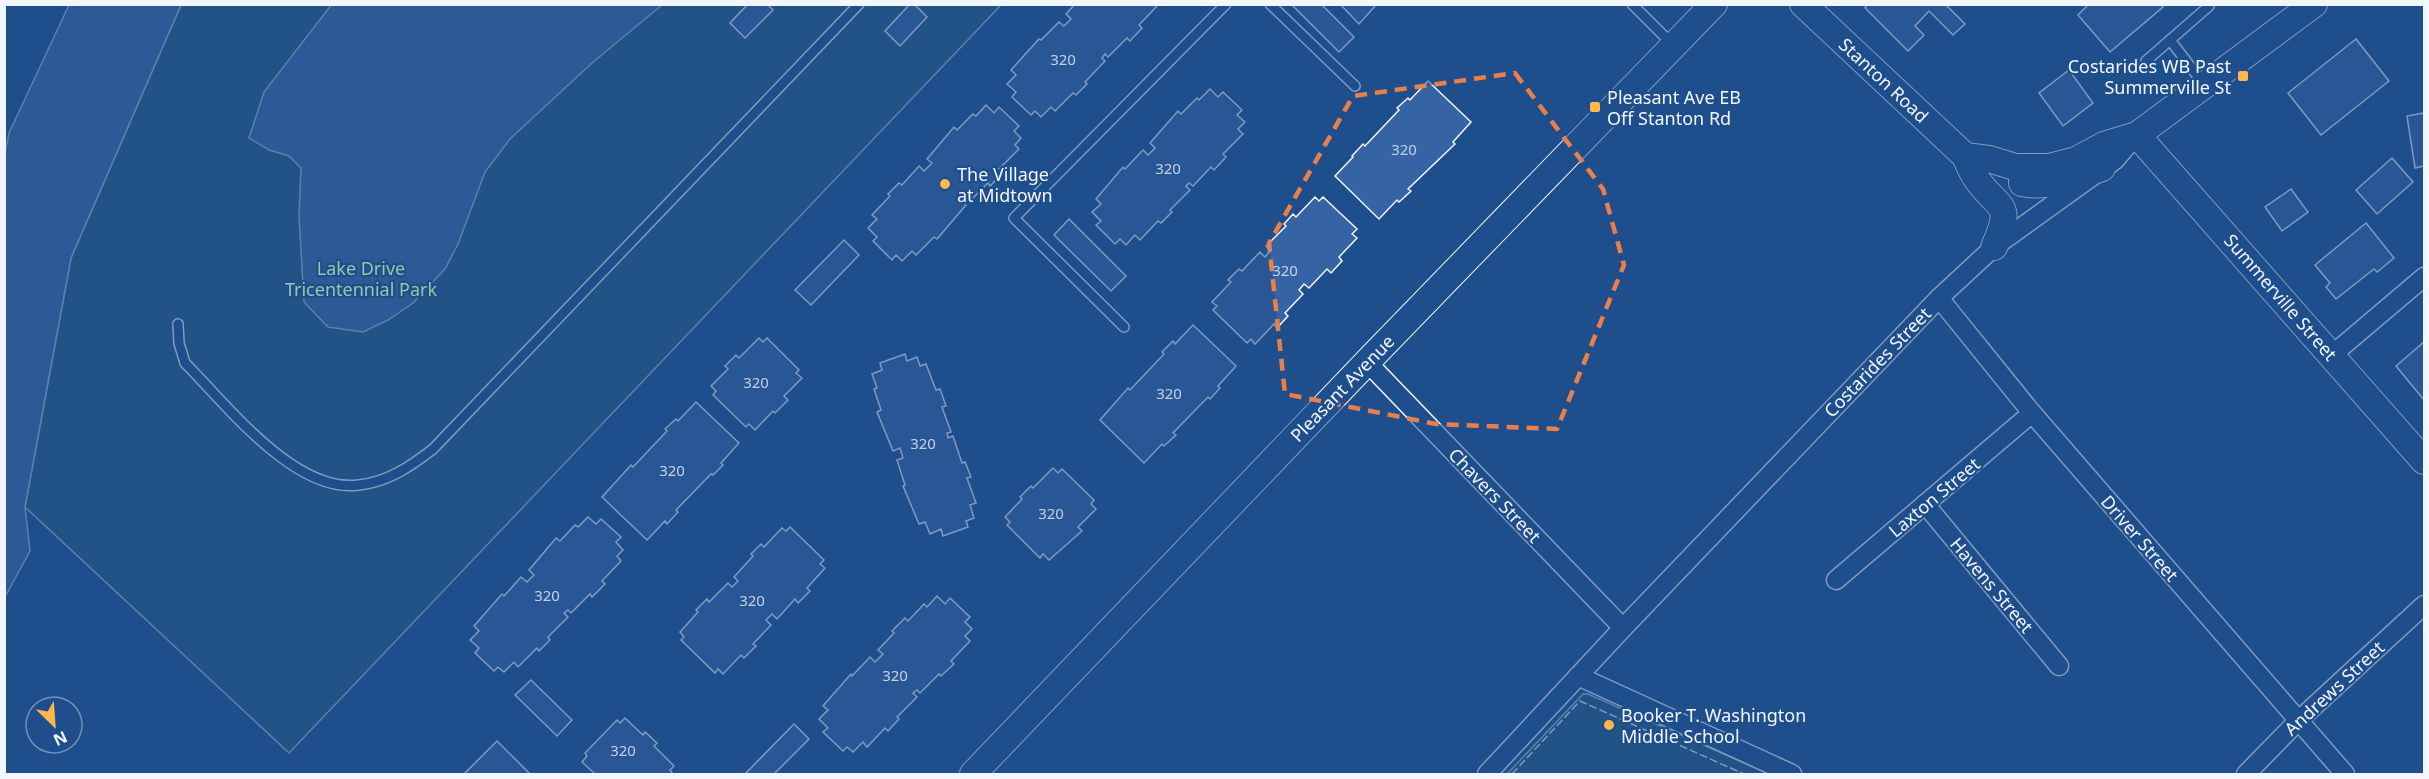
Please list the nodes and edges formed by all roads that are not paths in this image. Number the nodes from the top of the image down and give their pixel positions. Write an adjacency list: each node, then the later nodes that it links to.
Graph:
1 (859, 4): 20 (lane)
2 (1226, 4): 21 (lane)
3 (1270, 4): 13 (lane)
4 (1632, 4): 10 (lane)
5 (1714, 4): 10 (street, Pleasant Avenue)
6 (2314, 4): 12 (street, Costarides Street)
7 (1808, 6): 15 (street, Stanton Road)
8 (2209, 6): 9 (lane)
9 (2170, 40): 11 (lane); 12 (lane)
10 (1675, 47): 23 (street, Pleasant Avenue)
11 (2146, 61)
12 (2204, 85): 14 (street, Costarides Street)
13 (1355, 86)
14 (2136, 135): 15 (street); 16 (street, Costarides Street); 22 (street, Summerville Street)
15 (1965, 156): 16 (street, Stanton Road); 17 (street, Stanton Road)
16 (2102, 168): 17 (street, Costarides Street)
17 (1994, 247): 19 (street, Costarides Street)
18 (2424, 277): 22 (street)
19 (1939, 298): 24 (street, Driver Street); 29 (street, Costarides Street)
20 (178, 324)
21 (1124, 327)
22 (2332, 355): 25 (street, Summerville Street)
23 (1367, 362): 29 (street, Chavers Street); 33 (street, Pleasant Avenue)
24 (2032, 413): 26 (street, Laxton Street); 32 (street, Driver Street)
25 (2424, 460)
26 (1925, 504): 27 (street, Laxton Street); 30 (street, Havens Street)
27 (1836, 580)
28 (2424, 605): 32 (street, Andrews Street)
29 (1623, 627): 31 (street, Costarides Street)
30 (2059, 666)
31 (1578, 676): 34 (street, Costarides Street); 35 (street)
32 (2299, 720): 36 (street, Andrews Street); 37 (street, Driver Street)
33 (973, 774)
34 (1487, 774)
35 (1792, 774)
36 (2246, 774)
37 (2345, 774)

